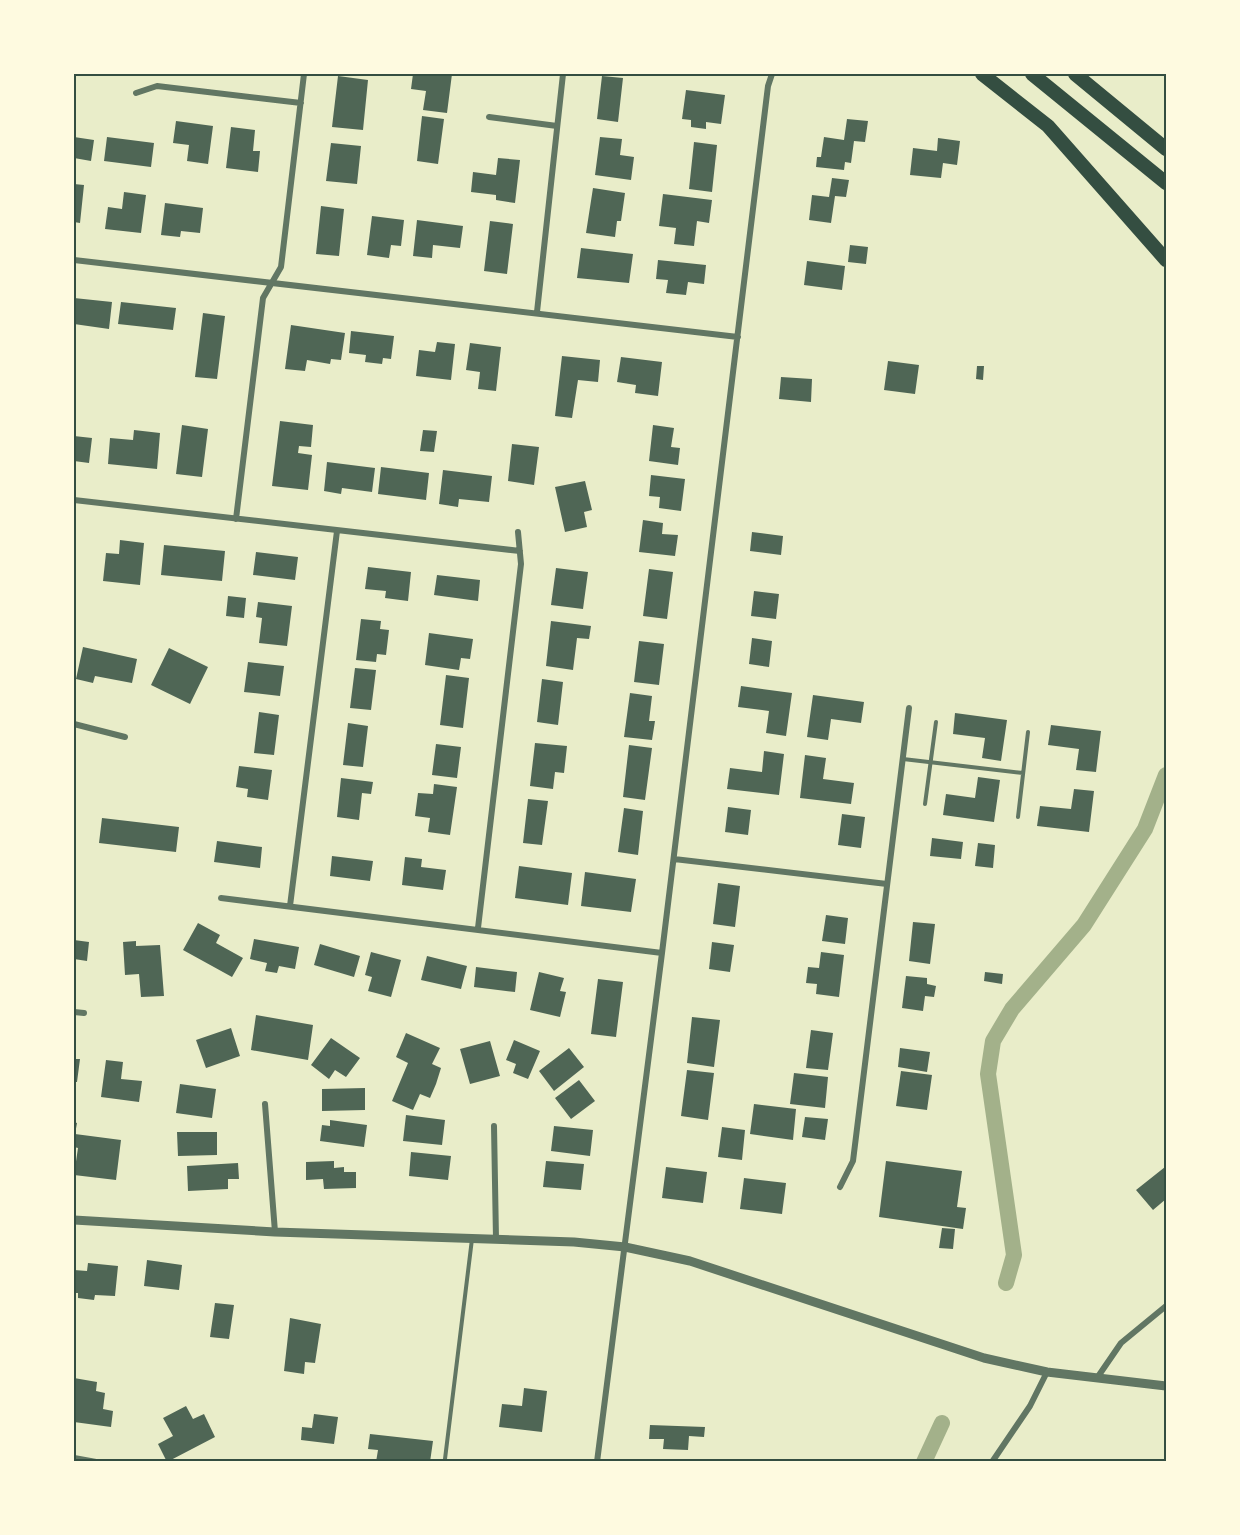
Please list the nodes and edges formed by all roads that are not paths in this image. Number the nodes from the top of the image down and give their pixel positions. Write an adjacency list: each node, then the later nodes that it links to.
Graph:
1 (304, 74): 8 (street)
2 (563, 74): 10 (street)
3 (772, 74): 17 (street)
4 (982, 74): 14 (highway)
5 (1032, 74): 12 (highway)
6 (1075, 74): 11 (highway)
7 (136, 93): 8 (street)
8 (301, 103): 15 (street)
9 (489, 117): 10 (street)
10 (557, 126): 16 (street)
11 (1167, 149)
12 (1167, 183)
13 (74, 260): 15 (street)
14 (1167, 260)
15 (272, 283): 16 (street); 19 (street)
16 (537, 312): 17 (street)
17 (738, 337): 33 (street)
18 (74, 500): 19 (street)
19 (236, 519): 20 (street)
20 (337, 531): 22 (street); 36 (street)
21 (518, 532): 22 (street)
22 (520, 551): 37 (street)
23 (909, 708): 28 (street)
24 (936, 722): 29 (lane)
25 (74, 724): 27 (street)
26 (1028, 732): 30 (lane)
27 (125, 736)
28 (903, 759): 29 (lane); 34 (street)
29 (931, 763): 30 (lane); 31 (lane)
30 (1023, 773): 32 (lane)
31 (925, 804)
32 (1018, 817)
33 (674, 859): 34 (street); 38 (street)
34 (887, 884): 43 (street)
35 (221, 898): 36 (street)
36 (290, 906): 37 (street)
37 (478, 928): 38 (street)
38 (662, 953): 48 (street)
39 (74, 1012): 40 (street)
40 (84, 1013)
41 (265, 1104): 45 (street)
42 (494, 1126): 47 (street)
43 (840, 1187)
44 (74, 1220): 45 (street)
45 (275, 1232): 46 (street)
46 (472, 1238): 47 (street); 54 (lane)
47 (496, 1239): 48 (street)
48 (626, 1247): 50 (street); 56 (street)
49 (1167, 1306): 51 (street)
50 (1047, 1372): 51 (street); 57 (street)
51 (1096, 1380): 52 (street)
52 (1167, 1386)
53 (74, 1458): 55 (street)
54 (445, 1459)
55 (96, 1461)
56 (597, 1461)
57 (992, 1461)

